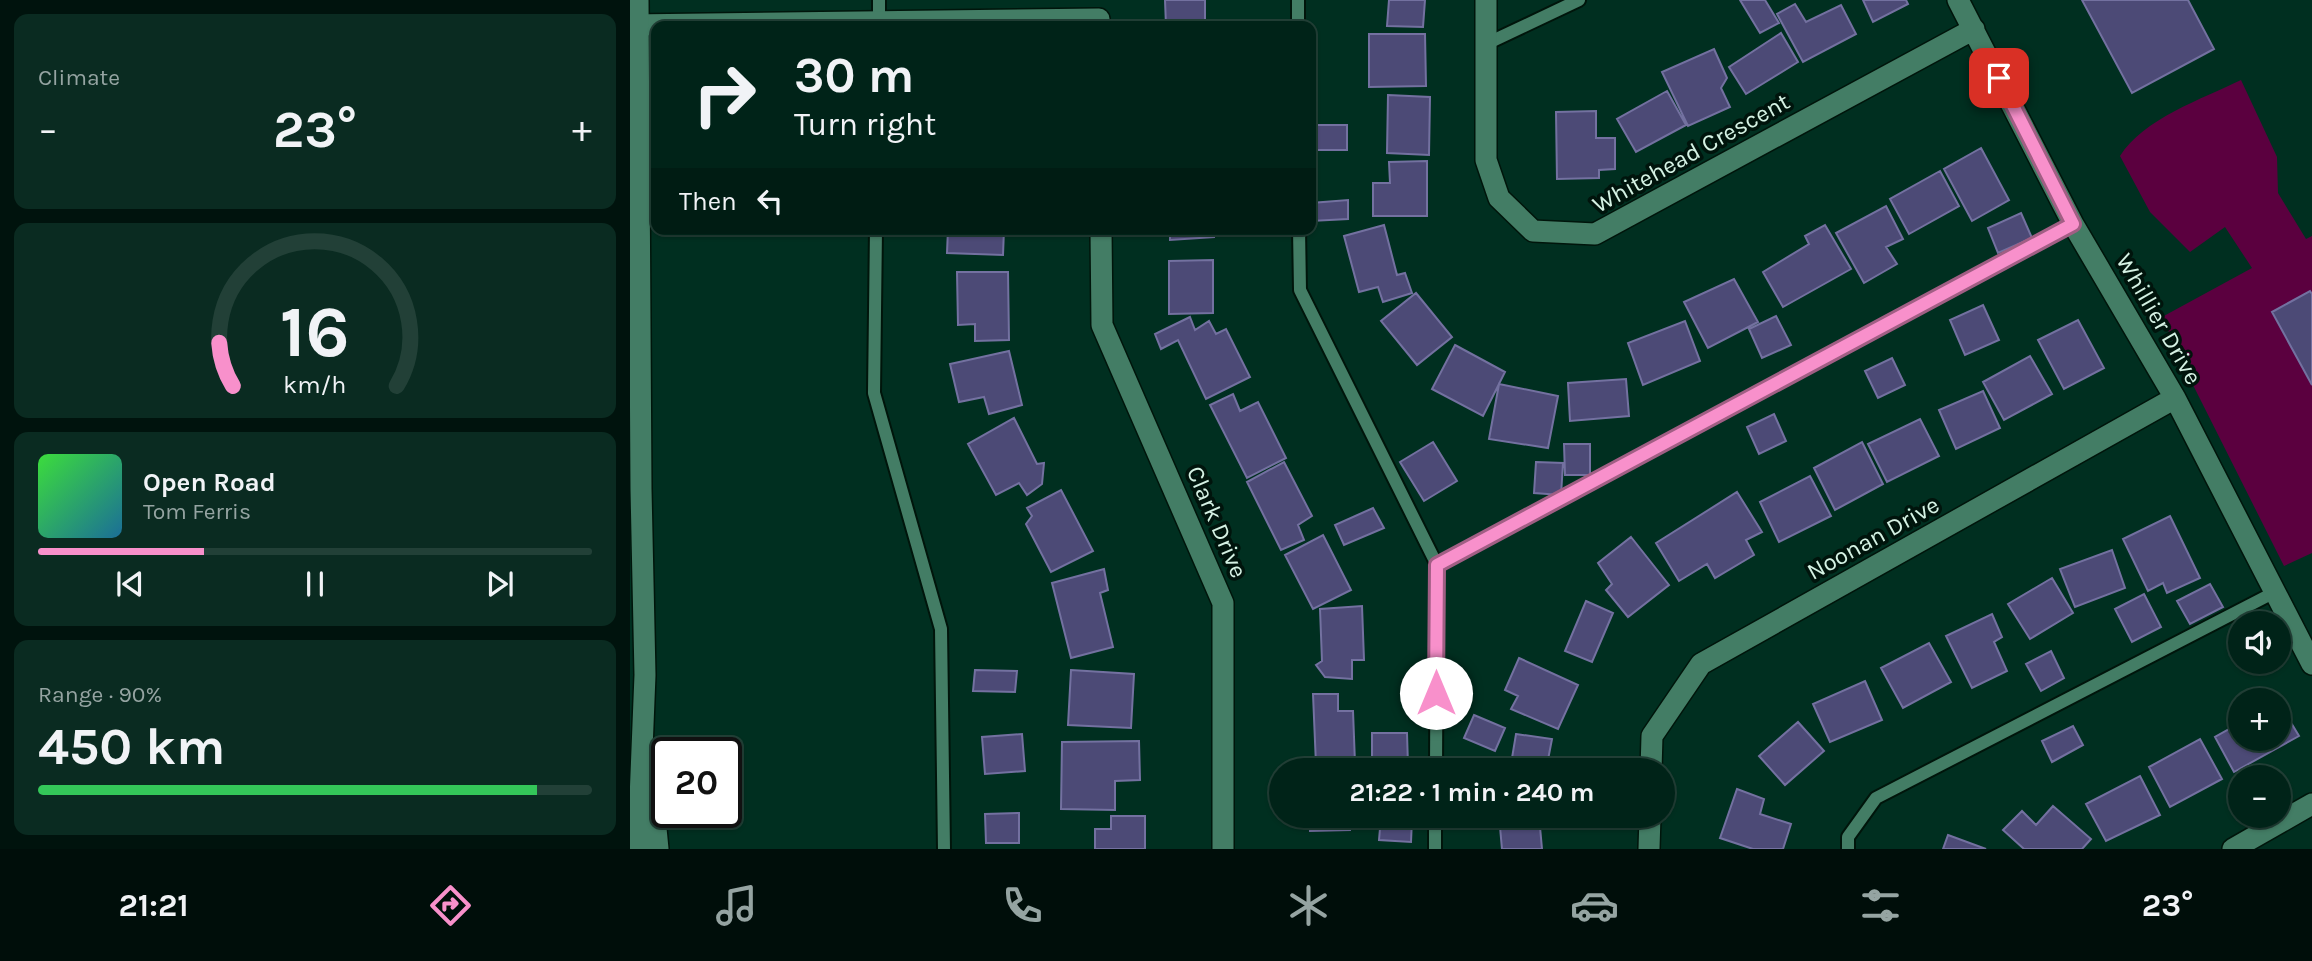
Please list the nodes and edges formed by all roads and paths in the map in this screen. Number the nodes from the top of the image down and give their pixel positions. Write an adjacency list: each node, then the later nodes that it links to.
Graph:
1 (638, 0): 11 (street)
2 (879, 0): 8 (lane)
3 (1298, 0): 10 (lane)
4 (1486, 0): 13 (street, Whitehead Crescent)
5 (1579, 0): 13 (lane)
6 (1958, 0): 12 (street, Whillier Drive)
7 (1099, 15): 9 (street)
8 (879, 21)
9 (952, 21)
10 (1298, 21)
11 (634, 25): 22 (street)
12 (1974, 29): 13 (street, Whitehead Crescent); 14 (street, Whillier Drive)
13 (1486, 44)
14 (2073, 224): 18 (street, Whillier Drive); 19 (lane)
15 (876, 235): 31 (lane)
16 (1101, 235): 32 (street, Clark Drive)
17 (1299, 235): 19 (lane)
18 (2175, 398): 20 (street, Whillier Drive); 25 (street, Noonan Drive)
19 (1437, 565): 24 (lane)
20 (2275, 592): 21 (street, Whillier Drive); 35 (lane)
21 (2312, 664)
22 (638, 675): 23 (street)
23 (645, 715): 29 (street); 30 (street)
24 (1436, 758)
25 (1651, 758)
26 (2312, 804): 36 (street)
27 (1435, 828): 33 (lane)
28 (1650, 828): 34 (street)
29 (638, 849)
30 (658, 849)
31 (944, 849)
32 (1223, 849)
33 (1435, 849)
34 (1649, 849)
35 (1848, 849)
36 (2233, 849)

